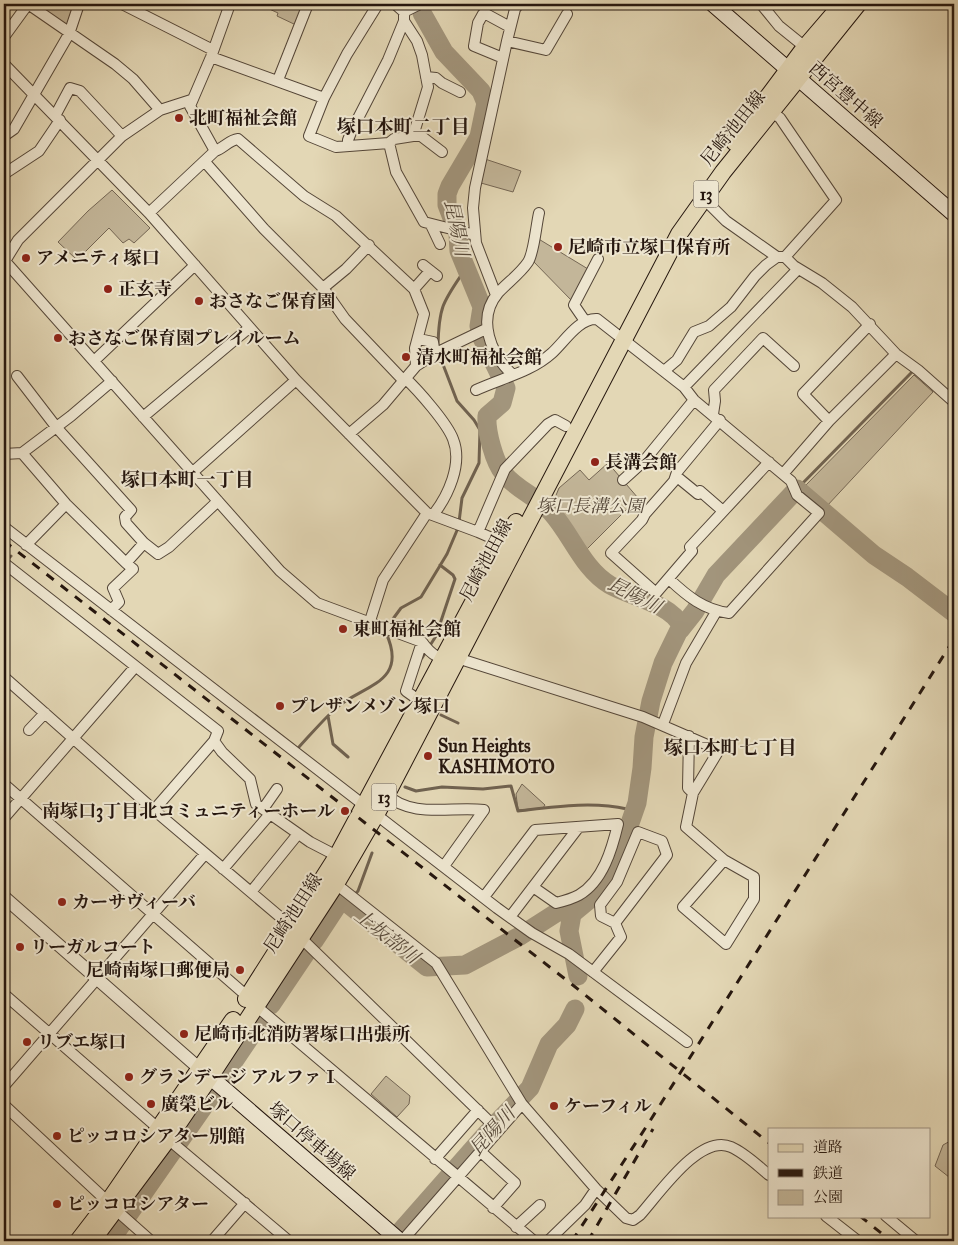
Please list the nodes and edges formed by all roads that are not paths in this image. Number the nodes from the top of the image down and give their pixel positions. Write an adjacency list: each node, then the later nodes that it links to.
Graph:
1 (79, 4): 15 (street)
2 (124, 4): 19 (street)
3 (230, 4): 19 (street)
4 (308, 4): 24 (street)
5 (378, 4): 27 (street)
6 (395, 4): 12 (street)
7 (519, 4): 14 (street)
8 (714, 4): 22 (main road, 西宮豊中線)
9 (761, 4): 18 (street)
10 (842, 4): 18 (main road, 尼崎池田線 / 13)
11 (858, 4): 22 (main road, 尼崎池田線 / 13)
12 (410, 11): 23 (street); 36 (street)
13 (567, 14): 17 (street)
14 (510, 27): 17 (street); 20 (street)
15 (69, 34): 16 (street); 26 (street); 29 (street)
16 (4, 37)
17 (507, 40): 20 (street)
18 (805, 47): 22 (main road, 尼崎池田線 / 13)
19 (212, 53): 24 (street); 28 (street)
20 (503, 58): 47 (street)
21 (4, 64): 26 (street)
22 (793, 73): 30 (main road, 尼崎池田線 / 13); 45 (main road, 西宮豊中線); 63 (main road, 尼崎池田線 / 13)
23 (426, 76): 25 (street); 34 (street)
24 (278, 80): 27 (street)
25 (460, 92)
26 (33, 94): 31 (street); 32 (street)
27 (324, 98): 36 (street)
28 (191, 100): 29 (street); 37 (street)
29 (160, 110): 33 (street)
30 (772, 112): 42 (main road, 尼崎池田線 / 13); 50 (street)
31 (58, 118): 33 (street); 39 (street); 41 (street)
32 (4, 136)
33 (122, 136): 39 (street)
34 (413, 136): 35 (street); 38 (street)
35 (389, 143): 36 (street); 46 (street)
36 (348, 146)
37 (215, 151): 40 (street); 49 (street)
38 (442, 152)
39 (98, 160): 43 (street); 51 (street)
40 (205, 162): 43 (street); 56 (street)
41 (4, 174)
42 (703, 198): 50 (street); 63 (main road, 尼崎池田線 / 13)
43 (149, 213): 53 (street)
44 (539, 213): 58 (street)
45 (954, 214)
46 (430, 225): 47 (street); 48 (street)
47 (475, 235): 58 (street)
48 (440, 244)
49 (368, 245): 56 (street); 57 (street)
50 (781, 257): 54 (street); 70 (street)
51 (4, 260): 67 (street)
52 (598, 260): 59 (street)
53 (194, 265): 61 (street); 67 (street)
54 (798, 269): 60 (street); 76 (street)
55 (430, 271): 57 (street)
56 (323, 288): 73 (street)
57 (414, 289): 64 (street)
58 (496, 295): 62 (street)
59 (585, 321): 63 (street); 72 (street)
60 (870, 324): 66 (street); 82 (street)
61 (249, 328): 74 (street); 80 (street)
62 (482, 331): 65 (street); 72 (street)
63 (619, 335): 70 (street); 83 (main road, 尼崎池田線 / 13); 93 (main road, 尼崎池田線 / 13)
64 (419, 339): 65 (street); 68 (street)
65 (437, 352): 68 (street)
66 (896, 354): 79 (street); 82 (street)
67 (94, 361): 75 (street)
68 (416, 366): 73 (street)
69 (794, 366): 81 (street)
70 (664, 371): 76 (street)
71 (17, 376): 84 (street)
72 (507, 377): 77 (street)
73 (404, 379): 85 (street); 97 (street)
74 (296, 380): 85 (street); 89 (street)
75 (112, 381): 80 (street); 84 (street)
76 (684, 387): 78 (street)
77 (476, 390)
78 (694, 400): 81 (street); 92 (street)
79 (954, 402)
80 (143, 417): 89 (street)
81 (716, 417): 88 (street); 91 (street)
82 (829, 421): 90 (street)
83 (566, 426): 93 (main road, 尼崎池田線 / 13); 99 (street)
84 (57, 428): 86 (street); 100 (street)
85 (349, 434): 97 (street)
86 (22, 453): 87 (street); 95 (street)
87 (4, 454)
88 (769, 462): 90 (street); 96 (street)
89 (193, 472): 94 (street)
90 (782, 474): 107 (street)
91 (676, 476): 96 (street); 105 (street)
92 (623, 480)
93 (535, 497): 102 (main road, 尼崎池田線 / 13)
94 (218, 501): 100 (street); 108 (street)
95 (66, 504): 101 (street); 103 (street)
96 (723, 511): 105 (street)
97 (430, 514): 99 (street); 108 (street)
98 (4, 527): 101 (street)
99 (478, 532): 102 (street)
100 (144, 543): 103 (street)
101 (26, 545): 106 (street)
102 (510, 546): 109 (main road, 尼崎池田線 / 13)
103 (126, 563): 106 (street)
104 (6, 565): 110 (street)
105 (669, 579): 107 (street)
106 (110, 610): 125 (street)
107 (716, 612): 114 (street)
108 (370, 621): 109 (street)
109 (435, 652): 112 (main road, 尼崎池田線 / 13); 112 (street); 114 (street); 121 (main road, 尼崎池田線 / 13)
110 (135, 667): 117 (street); 118 (street)
111 (4, 677): 113 (street)
112 (420, 701): 125 (main road, 尼崎池田線 / 13)
113 (45, 713): 115 (street); 117 (street)
114 (663, 724): 116 (street)
115 (30, 730)
116 (689, 736): 122 (street); 122 (street)
117 (74, 739): 123 (street); 124 (street)
118 (214, 741): 124 (street); 126 (street)
119 (4, 784): 123 (street)
120 (278, 789): 126 (street)
121 (386, 794): 125 (main road, 尼崎池田線 / 13); 133 (street)
122 (693, 794): 132 (street)
123 (20, 799): 127 (street); 140 (street)
124 (154, 810): 130 (street)
125 (370, 810): 131 (main road, 尼崎池田線 / 13); 133 (street); 135 (main road, 尼崎池田線 / 13)
126 (266, 811): 129 (street); 134 (street)
127 (4, 818)
128 (578, 828): 136 (street); 136 (street); 139 (street)
129 (298, 834): 131 (street); 137 (street)
130 (205, 854): 134 (street); 140 (street)
131 (337, 856): 143 (main road, 尼崎池田線 / 13)
132 (724, 860): 132 (street)
133 (444, 866): 139 (street)
134 (223, 869): 137 (street)
135 (340, 887): 143 (main road, 尼崎池田線 / 13); 152 (street)
136 (533, 887): 141 (street)
137 (251, 892): 143 (street)
138 (4, 897): 145 (street)
139 (484, 897): 141 (street)
140 (153, 913): 145 (street); 147 (street)
141 (510, 918): 144 (street)
142 (615, 923): 142 (street); 144 (street)
143 (296, 933): 147 (main road, 尼崎池田線 / 13); 154 (street)
144 (593, 972): 149 (street)
145 (97, 978): 148 (street); 150 (street)
146 (4, 994): 148 (street)
147 (252, 1001): 150 (main road, 尼崎池田線 / 13); 158 (street)
148 (49, 1033): 151 (street); 156 (street)
149 (687, 1042)
150 (205, 1073): 156 (main road, 尼崎池田線 / 13); 169 (main road, 塚口停車場線)
151 (4, 1086)
152 (520, 1100): 155 (street); 161 (street)
153 (4, 1105): 165 (street)
154 (478, 1110): 155 (street); 158 (street)
155 (495, 1127): 157 (street)
156 (171, 1140): 162 (street); 165 (main road, 尼崎池田線 / 13)
157 (480, 1151): 160 (street); 164 (street)
158 (435, 1159): 160 (street)
159 (768, 1173): 161 (street)
160 (454, 1174): 164 (street); 169 (street)
161 (596, 1189): 176 (street)
162 (245, 1203): 173 (street); 174 (street)
163 (540, 1205): 168 (street)
164 (493, 1208): 168 (street)
165 (119, 1212): 170 (main road, 尼崎池田線 / 13); 171 (main road, 尼崎池田線 / 13); 172 (street)
166 (829, 1218): 177 (street)
167 (888, 1218): 178 (street)
168 (516, 1227): 175 (street)
169 (398, 1239)
170 (78, 1241)
171 (92, 1241)
172 (151, 1241)
173 (212, 1241)
174 (289, 1241)
175 (534, 1241)
176 (548, 1241)
177 (858, 1241)
178 (916, 1241)

